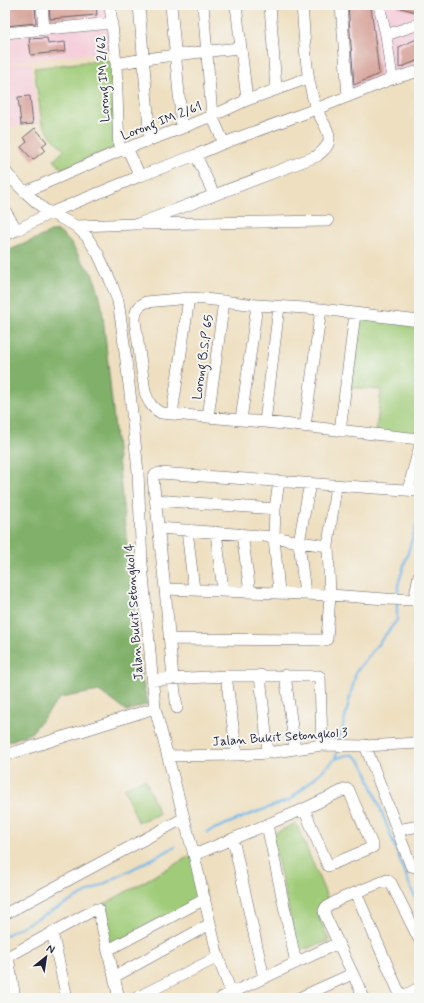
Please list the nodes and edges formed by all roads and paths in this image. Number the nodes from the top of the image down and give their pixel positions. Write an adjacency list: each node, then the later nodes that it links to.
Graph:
1 (42, 5): 13 (street)
2 (110, 5): 11 (street, Lorong IM 2/62)
3 (139, 5): 19 (street)
4 (171, 5): 18 (street)
5 (203, 5): 17 (street)
6 (236, 5): 16 (street)
7 (270, 5): 24 (street)
8 (302, 5): 22 (street)
9 (340, 5): 25 (street)
10 (379, 5): 15 (street)
11 (112, 22): 13 (street); 20 (street, Lorong IM 2/62)
12 (419, 24): 15 (street)
13 (44, 29): 14 (street)
14 (5, 34)
15 (386, 35): 23 (street)
16 (240, 48): 17 (street); 26 (street)
17 (206, 51): 18 (street); 28 (street)
18 (175, 54): 19 (street); 29 (street)
19 (144, 59): 20 (street); 30 (street)
20 (116, 64): 32 (street, Lorong IM 2/62)
21 (419, 70): 23 (street)
22 (308, 78): 24 (street, Lorong IM 2/61); 27 (street)
23 (392, 79): 25 (street)
24 (276, 90): 26 (street, Lorong IM 2/61)
25 (348, 96): 27 (street)
26 (247, 100): 28 (street, Lorong IM 2/61)
27 (316, 109): 31 (street); 37 (street)
28 (212, 116): 29 (street, Lorong IM 2/61); 31 (street)
29 (182, 128): 30 (street, Lorong IM 2/61)
30 (150, 140): 32 (street, Lorong IM 2/61)
31 (224, 143): 33 (street)
32 (123, 149): 35 (street); 36 (street, Lorong IM 2/61)
33 (196, 155): 35 (street); 37 (street)
34 (5, 170): 36 (street)
35 (140, 176): 39 (street)
36 (25, 192): 39 (street)
37 (214, 195): 41 (street)
38 (5, 211): 43 (street)
39 (50, 212): 42 (street); 43 (street)
40 (328, 221): 41 (street)
41 (138, 224): 42 (street)
42 (76, 226): 87 (street, Jalan Bukit Setongkol 4)
43 (17, 230): 44 (street)
44 (5, 235)
45 (190, 298): 46 (street); 52 (street); 52 (street)
46 (224, 301): 47 (street); 53 (street, Lorong B.S.P 65)
47 (257, 305): 48 (street); 54 (street)
48 (279, 307): 49 (street); 55 (street)
49 (321, 309): 50 (street); 56 (street)
50 (355, 314): 51 (street); 57 (street)
51 (419, 321)
52 (172, 414): 53 (street)
53 (208, 417): 54 (street)
54 (241, 420): 55 (street)
55 (265, 422): 56 (street)
56 (305, 426): 57 (street)
57 (340, 431): 58 (street)
58 (419, 439)
59 (419, 449): 63 (street)
60 (279, 481): 61 (street); 64 (street); 65 (street)
61 (310, 483): 62 (street); 71 (street)
62 (336, 485): 63 (street); 72 (street)
63 (413, 490)
64 (155, 500): 65 (street); 66 (street)
65 (275, 509): 70 (street)
66 (159, 528): 67 (street); 74 (street)
67 (187, 530): 68 (street); 75 (street)
68 (216, 532): 69 (street); 76 (street)
69 (242, 534): 70 (street); 77 (street)
70 (274, 537): 71 (street); 78 (street)
71 (299, 542): 72 (street); 79 (street)
72 (328, 546): 80 (street)
73 (419, 575): 81 (street)
74 (166, 589): 75 (street); 82 (street)
75 (194, 590): 76 (street)
76 (223, 591): 77 (street)
77 (250, 592): 78 (street)
78 (279, 593): 79 (street)
79 (305, 594): 80 (street)
80 (330, 595): 81 (street); 82 (street)
81 (415, 600)
82 (170, 639): 86 (street)
83 (260, 675): 84 (street); 85 (street); 94 (street)
84 (285, 675): 91 (street); 93 (street)
85 (226, 676): 86 (street); 96 (street)
86 (173, 678): 87 (street); 89 (street)
87 (152, 680): 88 (street, Jalan Bukit Setongkol 4)
88 (155, 708): 95 (street); 97 (street, Jalan Bukit Setongkol 4)
89 (177, 708)
90 (419, 743): 92 (street, Jalan Bukit Setongkol 3)
91 (322, 745): 92 (street, Jalan Bukit Setongkol 3); 93 (street, Jalan Bukit Setongkol 3)
92 (365, 746): 102 (street)
93 (295, 749): 94 (street, Jalan Bukit Setongkol 3)
94 (268, 753): 96 (street, Jalan Bukit Setongkol 3)
95 (6, 755)
96 (237, 755): 97 (street, Jalan Bukit Setongkol 3)
97 (168, 756): 99 (street, Jalan Bukit Setongkol 4)
98 (304, 809): 98 (street); 100 (street)
99 (184, 818): 104 (street, Jalan Bukit Setongkol 4); 108 (street)
100 (267, 825): 103 (street); 115 (street)
101 (419, 826): 102 (street)
102 (398, 830): 105 (street)
103 (233, 839): 104 (street); 118 (street)
104 (194, 855): 107 (street, Jalan Bukit Setongkol 4)
105 (415, 867)
106 (356, 893): 111 (street); 112 (street); 121 (street)
107 (205, 899): 109 (street, Jalan Bukit Setongkol 4); 113 (street)
108 (5, 914)
109 (210, 924): 114 (street, Jalan Bukit Setongkol 4); 117 (street)
110 (52, 932): 113 (street); 122 (street); 123 (street)
111 (419, 939)
112 (338, 943): 115 (street); 116 (street)
113 (108, 950): 117 (street)
114 (218, 957): 120 (street, Jalan Bukit Setongkol 4); 125 (street)
115 (296, 963): 118 (street)
116 (352, 974): 126 (street); 127 (street)
117 (114, 977): 124 (street)
118 (264, 978): 120 (street)
119 (419, 988): 121 (street)
120 (228, 996)
121 (400, 997)
122 (16, 998)
123 (67, 998)
124 (119, 998)
125 (136, 998)
126 (299, 998)
127 (364, 998)

